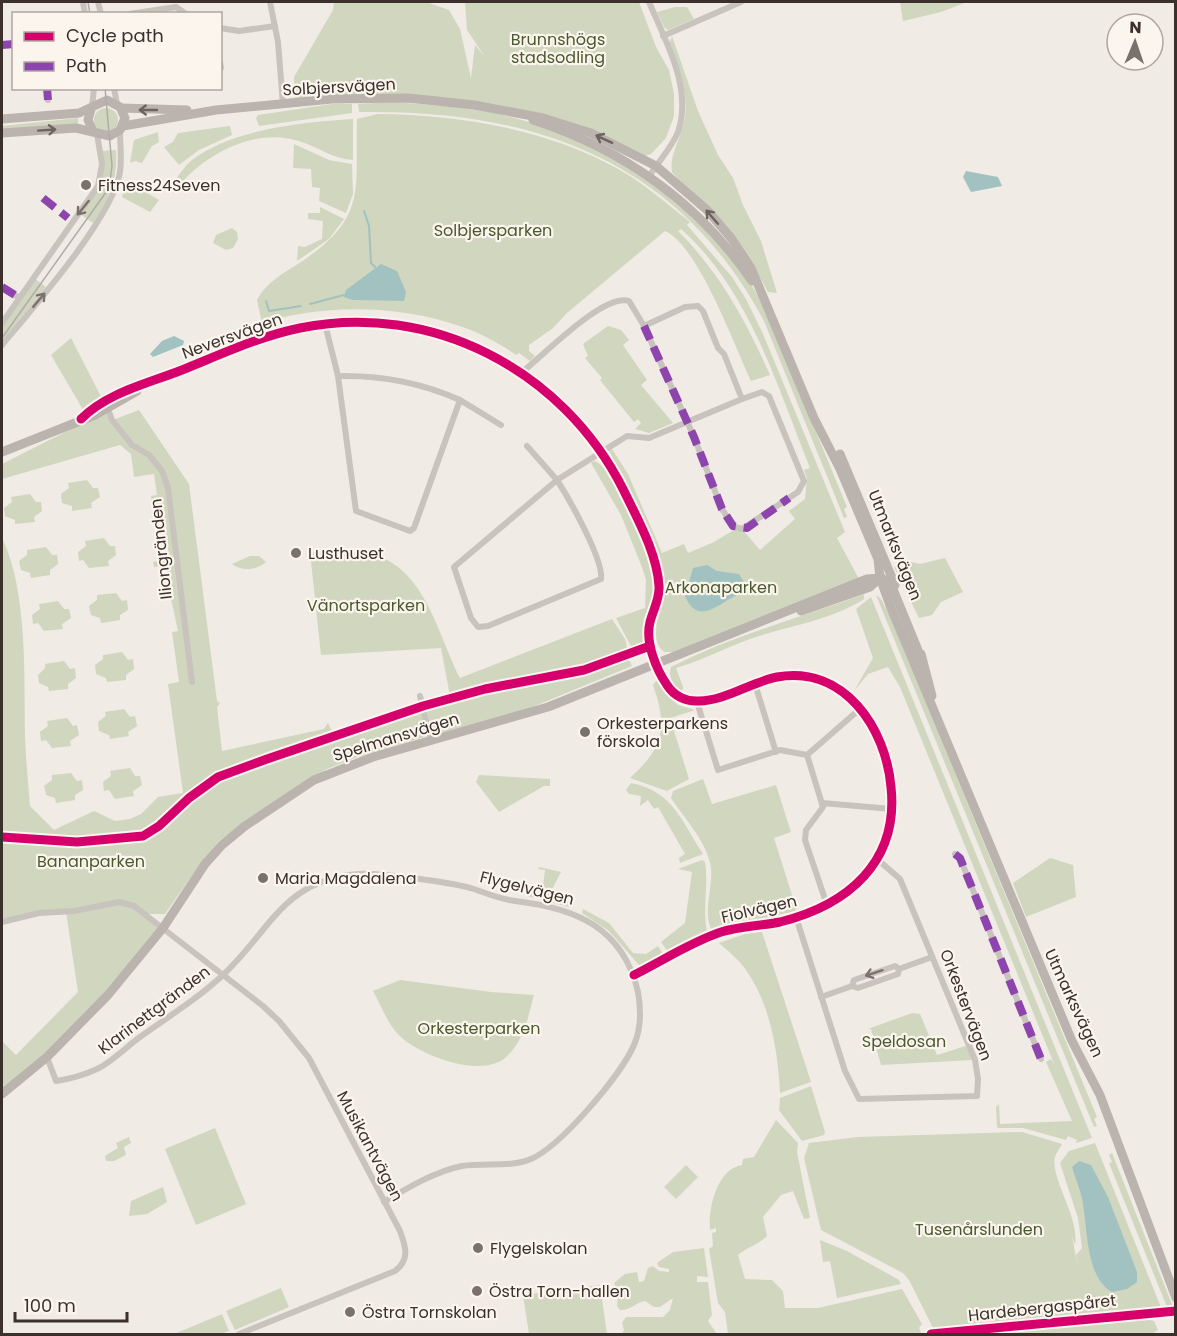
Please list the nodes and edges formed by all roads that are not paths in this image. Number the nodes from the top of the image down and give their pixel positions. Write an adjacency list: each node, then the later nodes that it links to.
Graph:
1 (270, 2): 6 (street)
2 (649, 2): 8 (street)
3 (741, 2): 8 (street)
4 (177, 4): 5 (street)
5 (139, 12)
6 (274, 26): 7 (street); 13 (street)
7 (222, 28)
8 (663, 36): 22 (street)
9 (47, 90): 12 (street)
10 (93, 90): 15 (street)
11 (115, 90): 14 (street)
12 (48, 100)
13 (283, 105): 16 (main road, Solbjersvägen); 17 (main road, Solbjersvägen)
14 (119, 106): 15 (main road, Solbjersvägen); 16 (main road, Solbjersvägen, one-way to 14); 19 (main road)
15 (91, 108): 18 (main road, Solbjersvägen); 20 (main road)
16 (216, 110): 19 (main road, Solbjersvägen)
17 (499, 110): 22 (main road, Solbjersvägen, one-way to 17); 23 (main road, Solbjersvägen)
18 (2, 120)
19 (122, 128): 20 (main road, Solbjersvägen); 30 (street, one-way to 19)
20 (95, 132): 21 (main road, Solbjersvägen, one-way to 20); 25 (street, one-way to 25)
21 (2, 133)
22 (656, 166): 23 (street); 26 (main road, Utmarksvägen, one-way to 22)
23 (650, 175): 26 (main road, Utmarksvägen)
24 (2, 287): 25 (street)
25 (18, 297): 27 (street)
26 (766, 301): 33 (main road, Utmarksvägen)
27 (2, 323)
28 (325, 324): 31 (main road, Neversvägen); 32 (street); 36 (main road, Neversvägen)
29 (644, 326): 31 (street); 34 (street); 37 (street)
30 (2, 345)
31 (522, 372): 40 (main road, Neversvägen)
32 (338, 376): 35 (street); 35 (street)
33 (802, 387): 43 (main road, Utmarksvägen); 44 (main road, Utmarksvägen)
34 (742, 399): 37 (street); 37 (street)
35 (460, 400): 38 (street)
36 (107, 404): 41 (main road, Neversvägen); 50 (street, Iliongränden)
37 (688, 423): 40 (street)
38 (501, 425)
39 (527, 446): 42 (street)
40 (602, 450): 42 (street); 49 (main road, Neversvägen)
41 (2, 452)
42 (557, 480): 42 (street)
43 (887, 565): 44 (main road, Spelmansvägen); 48 (main road, Utmarksvägen)
44 (880, 578): 45 (main road, Spelmansvägen); 46 (main road, Utmarksvägen); 47 (main road, Spelmansvägen); 48 (main road)
45 (870, 587): 46 (main road); 47 (main road, Spelmansvägen)
46 (891, 608): 55 (main road, Utmarksvägen)
47 (772, 619): 49 (main road, Spelmansvägen)
48 (922, 660): 55 (main road, Utmarksvägen)
49 (656, 663): 53 (street); 56 (main road, Spelmansvägen)
50 (192, 682)
51 (755, 684): 53 (street, Fiolvägen); 54 (street, Fiolvägen); 57 (street)
52 (420, 696): 56 (street)
53 (697, 702): 57 (street)
54 (861, 708): 58 (street); 60 (street, Fiolvägen)
55 (939, 723): 75 (main road, Utmarksvägen)
56 (431, 740): 66 (main road, Spelmansvägen)
57 (776, 752): 58 (street)
58 (807, 755): 59 (street)
59 (822, 803): 60 (street); 63 (street)
60 (892, 809): 62 (street, Fiolvägen)
61 (955, 854): 72 (street)
62 (877, 859): 63 (street, Fiolvägen); 67 (street, Orkestervägen)
63 (828, 905): 64 (street, Fiolvägen)
64 (796, 917): 69 (street, Fiolvägen); 70 (street)
65 (2, 922): 66 (street, Musikantvägen)
66 (163, 928): 68 (street, Musikantvägen); 71 (main road, Spelmansvägen)
67 (932, 957): 70 (street); 70 (street, Orkestervägen)
68 (224, 974): 69 (street, Flygelvägen); 71 (street, Klarinettgränden); 74 (street, Musikantvägen)
69 (634, 975): 74 (street, Flygelvägen)
70 (821, 997)
71 (47, 1057): 73 (main road, Spelmansvägen)
72 (1041, 1059)
73 (2, 1094)
74 (384, 1202): 76 (street, Musikantvägen)
75 (1176, 1298)
76 (239, 1335)

